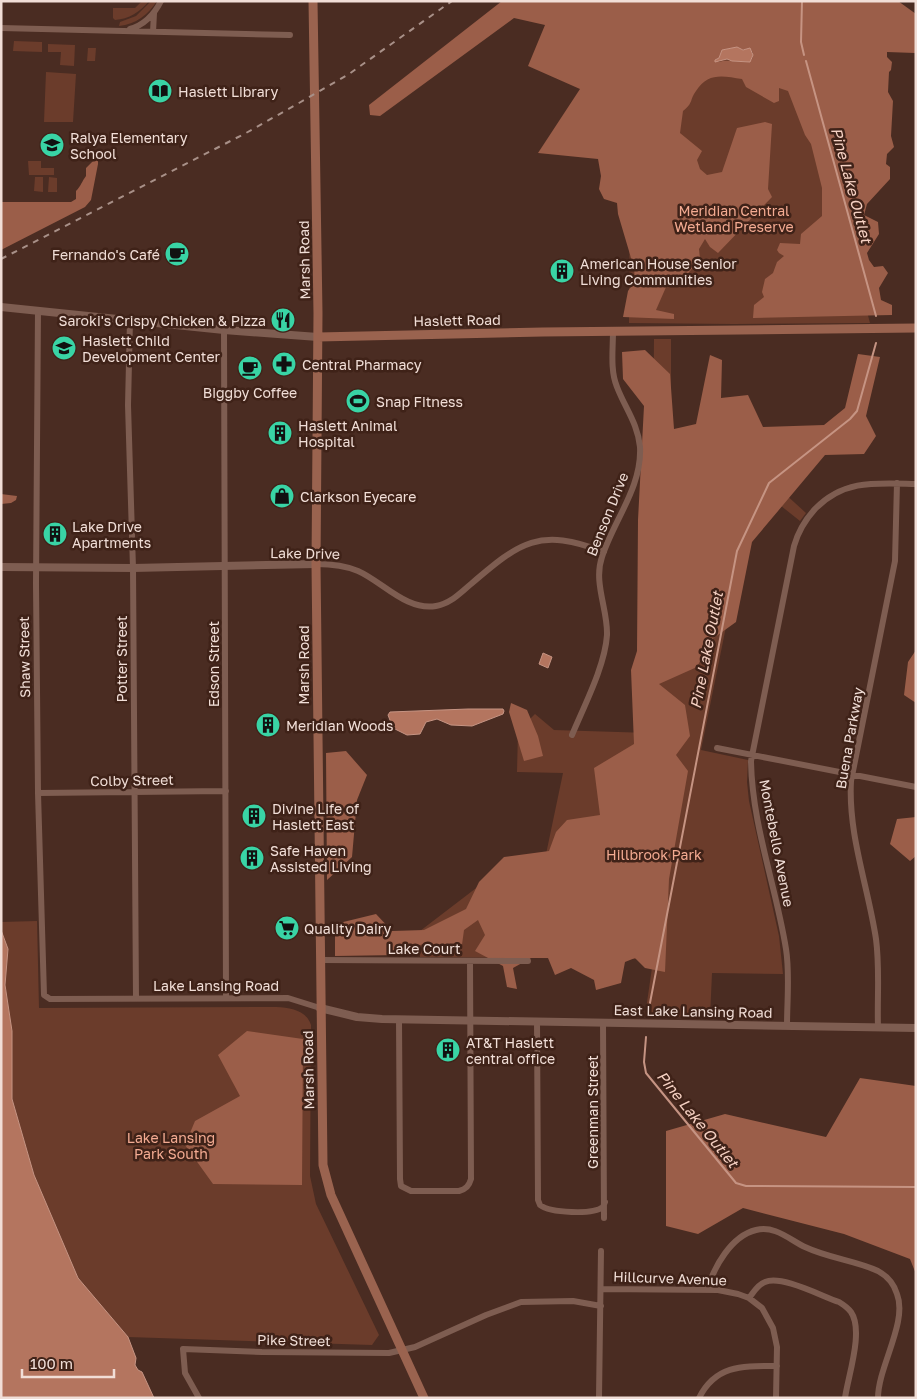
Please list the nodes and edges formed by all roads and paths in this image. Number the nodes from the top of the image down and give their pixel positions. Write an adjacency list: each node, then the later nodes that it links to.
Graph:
1 (161, 1): 3 (street)
2 (313, 1): 14 (main road, Marsh Road)
3 (154, 13): 5 (street); 6 (street)
4 (1, 28): 5 (street)
5 (118, 31): 6 (street)
6 (153, 32): 7 (street)
7 (290, 35)
8 (1, 306): 9 (street, Haslett Road)
9 (38, 310): 10 (street, Haslett Road); 21 (street, Shaw Street)
10 (130, 320): 12 (street, Haslett Road); 22 (street, Potter Street)
11 (916, 328): 13 (main road, Haslett Road)
12 (224, 330): 14 (street, Haslett Road); 19 (street, Edson Street)
13 (613, 331): 14 (main road, Haslett Road); 17 (street, Benson Drive)
14 (318, 337): 18 (main road, Marsh Road)
15 (897, 483): 16 (street, Montebello Avenue); 25 (street, Montebello Avenue); 26 (street, Buena Parkway)
16 (916, 484)
17 (604, 552): 18 (street, Lake Drive); 23 (street, Benson Drive)
18 (316, 564): 19 (street, Lake Drive); 31 (main road, Marsh Road)
19 (224, 566): 22 (street, Lake Drive); 28 (street, Edson Street)
20 (1, 567): 21 (street, Lake Drive)
21 (36, 567): 22 (street, Lake Drive); 30 (street, Shaw Street)
22 (133, 568): 29 (street, Potter Street)
23 (572, 735)
24 (717, 748): 25 (street)
25 (752, 754): 26 (street); 42 (street, Montebello Avenue)
26 (853, 774): 27 (street); 43 (street, Buena Parkway)
27 (916, 787)
28 (226, 791): 29 (street, Colby Street); 34 (street, Edson Street)
29 (134, 792): 30 (street, Colby Street); 35 (street, Potter Street)
30 (38, 793): 36 (street, Shaw Street)
31 (320, 960): 32 (street, Lake Court); 37 (main road, Marsh Road)
32 (470, 961): 33 (street, Lake Court); 39 (street)
33 (528, 961)
34 (226, 997): 35 (street, Lake Lansing Road); 37 (street, Lake Lansing Road)
35 (136, 998): 36 (street, Lake Lansing Road)
36 (50, 999)
37 (320, 1008): 38 (street, Lake Lansing Road); 52 (main road, Marsh Road)
38 (399, 1019): 39 (street, Lake Lansing Road); 39 (street)
39 (470, 1020): 40 (street, East Lake Lansing Road)
40 (537, 1021): 41 (street, East Lake Lansing Road); 45 (street)
41 (603, 1022): 42 (street, East Lake Lansing Road); 45 (street, Greenman Street)
42 (787, 1026): 43 (street, East Lake Lansing Road)
43 (878, 1028): 44 (street, East Lake Lansing Road)
44 (916, 1028)
45 (605, 1202): 46 (street, Greenman Street)
46 (604, 1218)
47 (601, 1251): 48 (street)
48 (601, 1289): 49 (street, Hillcurve Avenue); 51 (street)
49 (707, 1290): 50 (street, Hillcurve Avenue); 60 (street)
50 (749, 1298): 53 (street, Hillcurve Avenue); 59 (street)
51 (601, 1306): 52 (street); 56 (street)
52 (403, 1350): 54 (street, Pike Street); 55 (main road, Marsh Road)
53 (777, 1366): 57 (street); 58 (street, Hillcurve Avenue)
54 (199, 1398)
55 (424, 1398)
56 (599, 1398)
57 (699, 1398)
58 (776, 1398)
59 (845, 1398)
60 (878, 1398)

